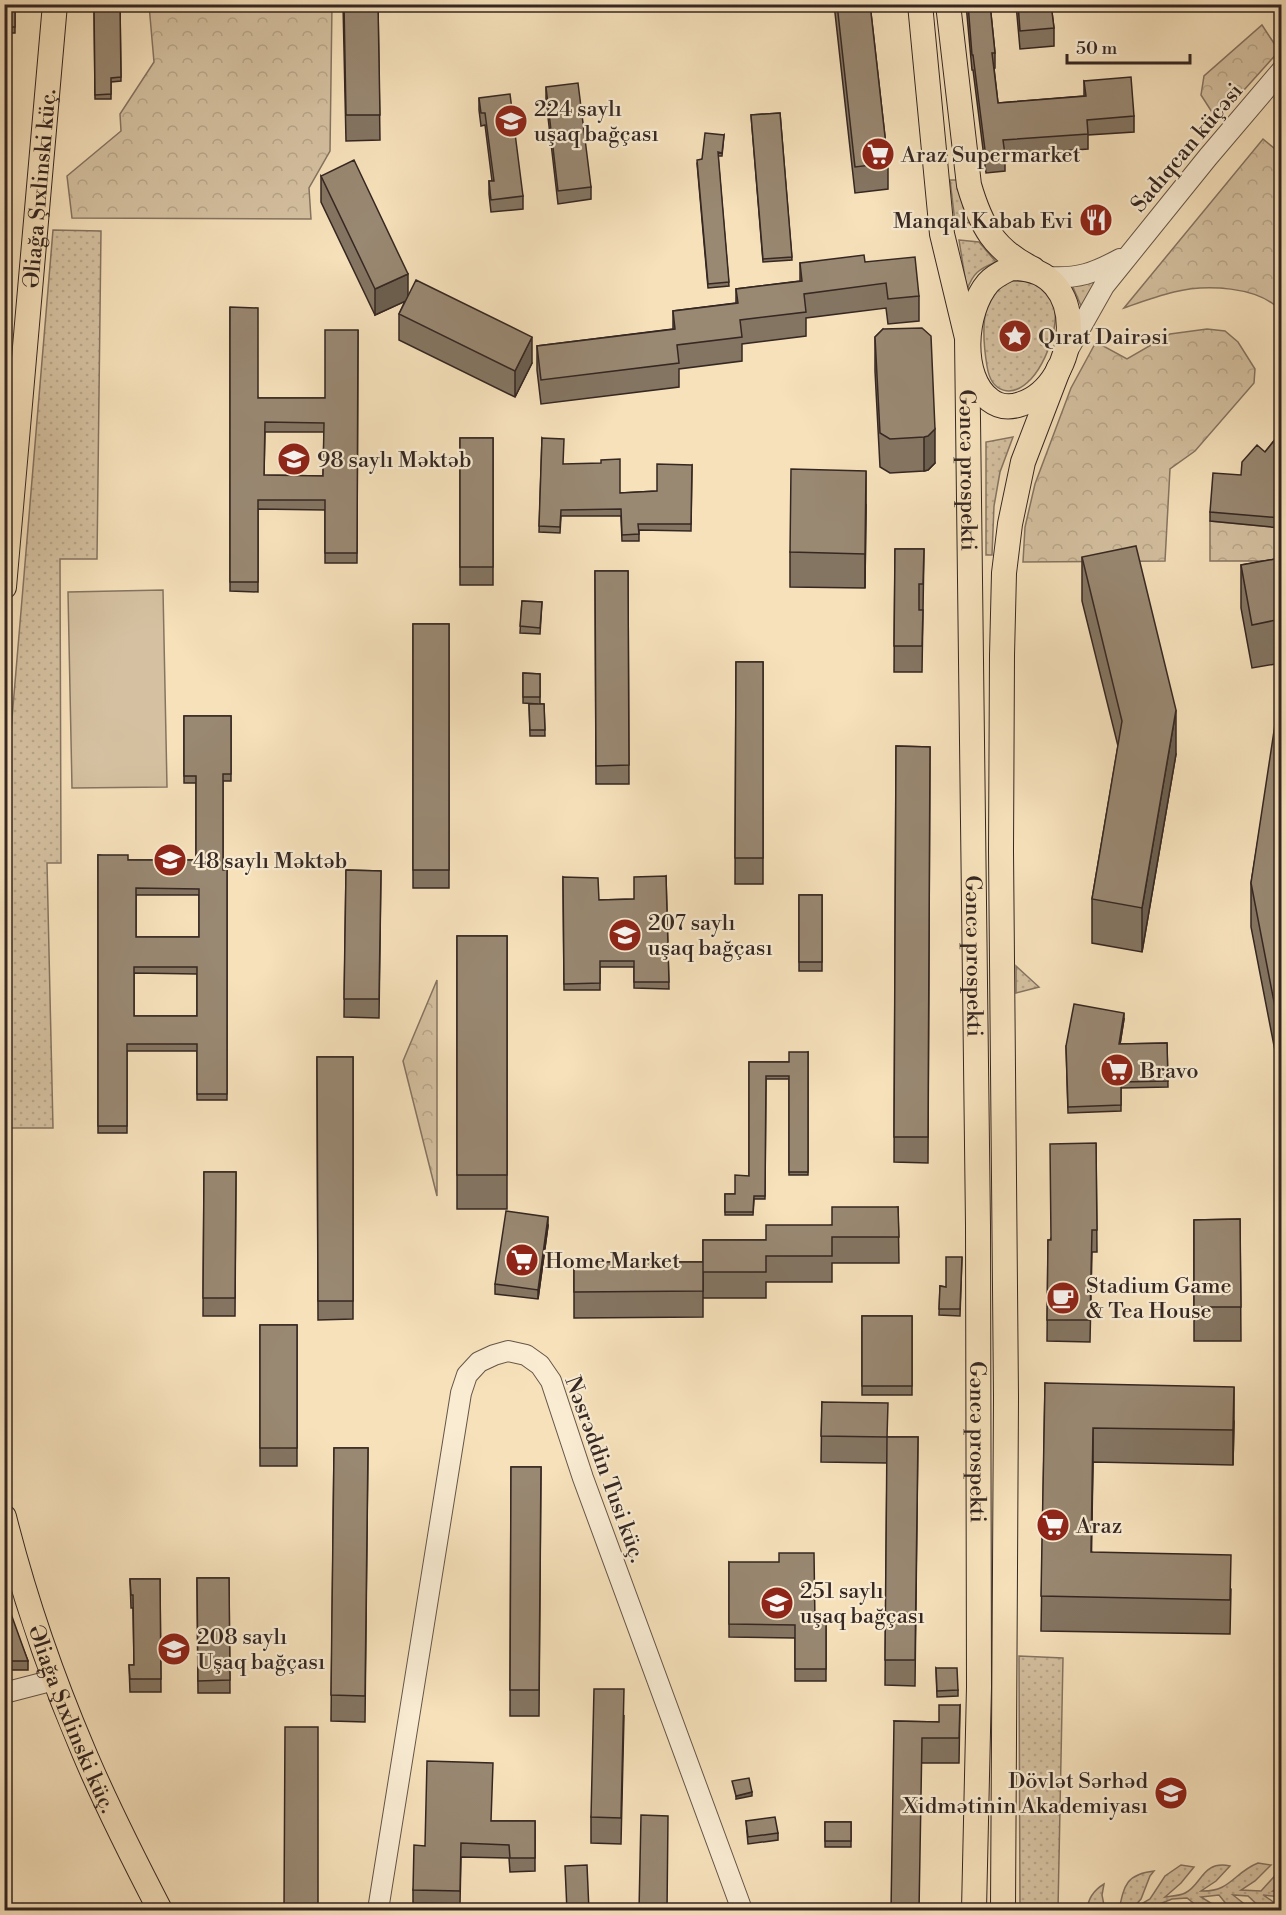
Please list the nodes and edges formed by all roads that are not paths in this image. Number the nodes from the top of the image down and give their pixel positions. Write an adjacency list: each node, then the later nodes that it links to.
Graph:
1 (55, 4): 9 (main road, Əliağa Şıxlinski küç.)
2 (920, 4): 7 (main road, Gəncə prospekti)
3 (948, 4): 6 (main road)
4 (1281, 70): 5 (street, Sadıqcan küçəsi)
5 (1128, 255): 6 (street); 8 (street, Sadıqcan küçəsi)
6 (1042, 273): 7 (main road); 8 (main road)
7 (967, 338): 8 (main road); 16 (main road, Gəncə prospekti)
8 (1062, 362): 17 (main road, Gəncə prospekti)
9 (4, 587)
10 (4, 1517): 11 (main road, Əliağa Şıxlinski küç.)
11 (54, 1680): 12 (street); 13 (main road, Əliağa Şıxlinski küç.)
12 (4, 1693)
13 (160, 1911)
14 (378, 1911): 15 (street, Nəsrəddin Tusi küç.)
15 (742, 1911)
16 (974, 1911)
17 (1003, 1911)

